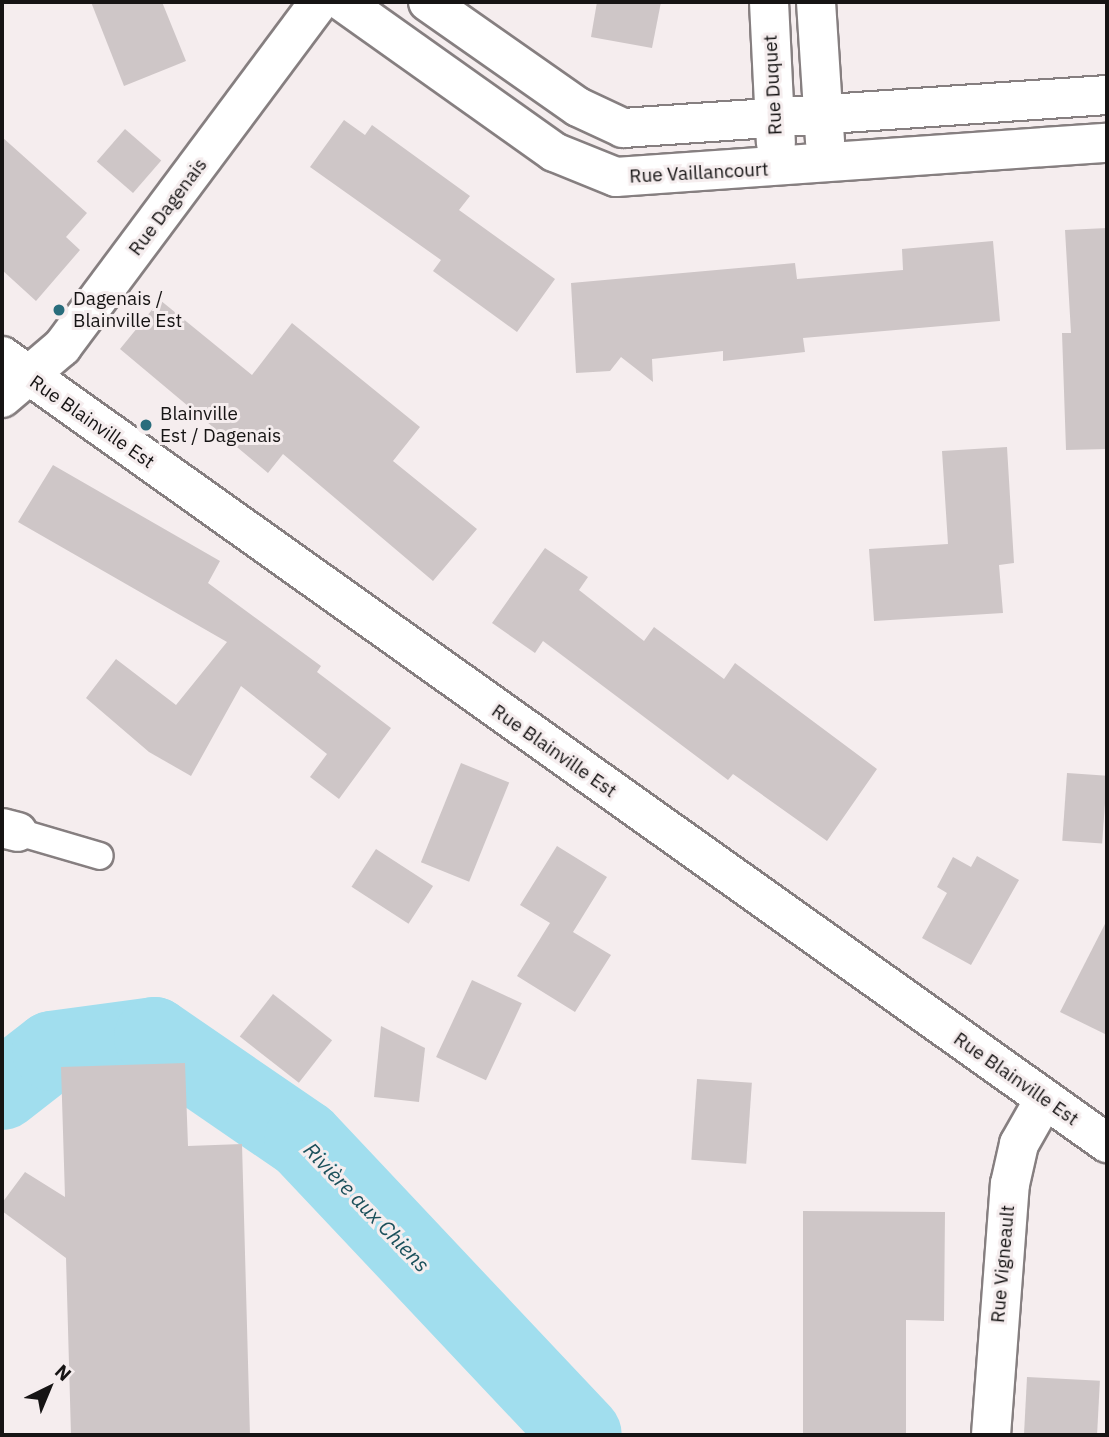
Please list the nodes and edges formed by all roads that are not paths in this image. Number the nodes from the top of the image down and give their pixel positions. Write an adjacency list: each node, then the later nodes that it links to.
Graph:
1 (319, 2): 12 (street, Rue Dagenais)
2 (343, 2): 11 (street, Rue Vaillancourt)
3 (428, 2): 8 (street)
4 (769, 2): 8 (street, Rue Duquet)
5 (816, 2): 7 (street)
6 (1107, 95): 7 (street)
7 (823, 116): 8 (street); 10 (street)
8 (776, 119): 11 (street, Rue Duquet)
9 (1107, 143): 10 (street, Rue Vaillancourt)
10 (827, 165): 11 (street, Rue Vaillancourt)
11 (777, 168)
12 (11, 377): 15 (street, Rue Blainville Est)
13 (10, 830): 14 (lane)
14 (100, 856)
15 (1044, 1100): 16 (street, Rue Blainville Est); 17 (street, Rue Vigneault)
16 (1107, 1143)
17 (990, 1435)

